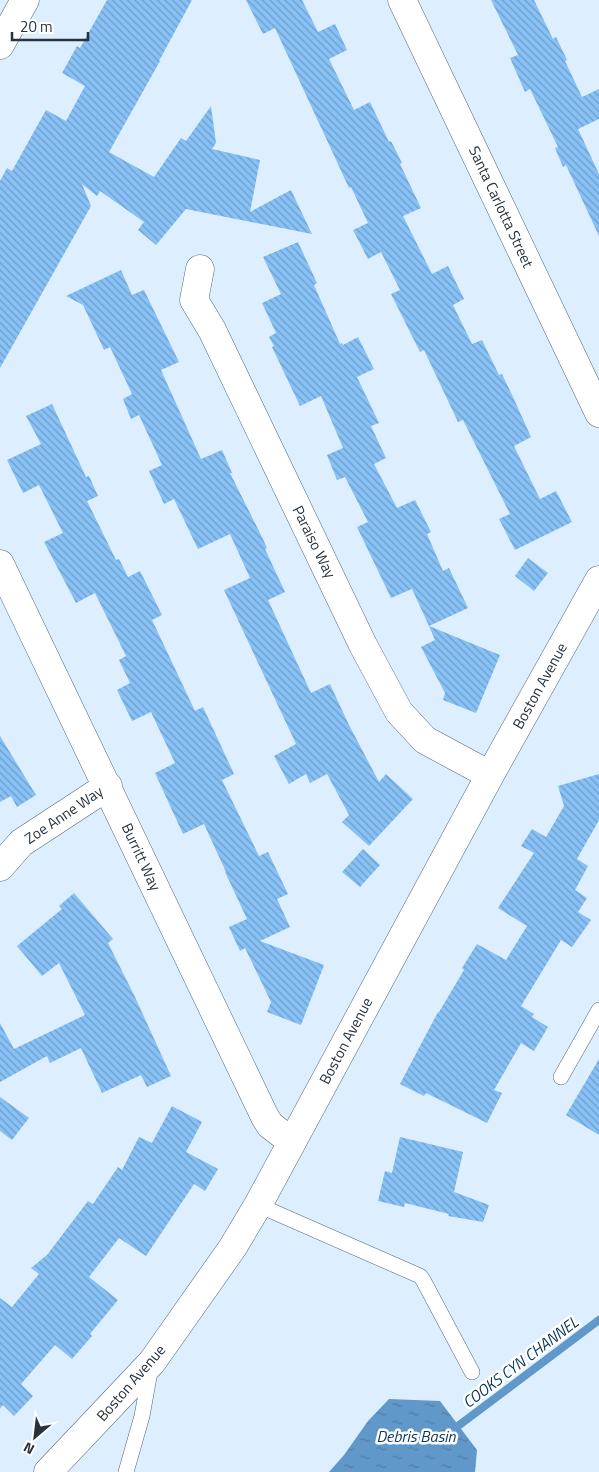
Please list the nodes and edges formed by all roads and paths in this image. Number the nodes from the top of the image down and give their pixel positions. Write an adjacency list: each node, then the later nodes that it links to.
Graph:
1 (25, 0): 3 (street)
2 (402, 0): 5 (street, Santa Carlotta Street)
3 (0, 45)
4 (200, 269): 8 (street, Paraiso Way)
5 (599, 413)
6 (0, 564): 9 (street, Burritt Way)
7 (599, 580): 8 (street, Boston Avenue)
8 (490, 775): 13 (street, Boston Avenue)
9 (108, 786): 10 (street, Zoe Anne Way); 13 (street, Burritt Way)
10 (0, 867)
11 (599, 1010): 12 (lane)
12 (561, 1077)
13 (292, 1142): 14 (street, Boston Avenue)
14 (258, 1205): 15 (street, Boston Avenue); 16 (lane)
15 (152, 1362): 17 (street, Boston Avenue); 18 (lane)
16 (472, 1372)
17 (48, 1472)
18 (126, 1472)

